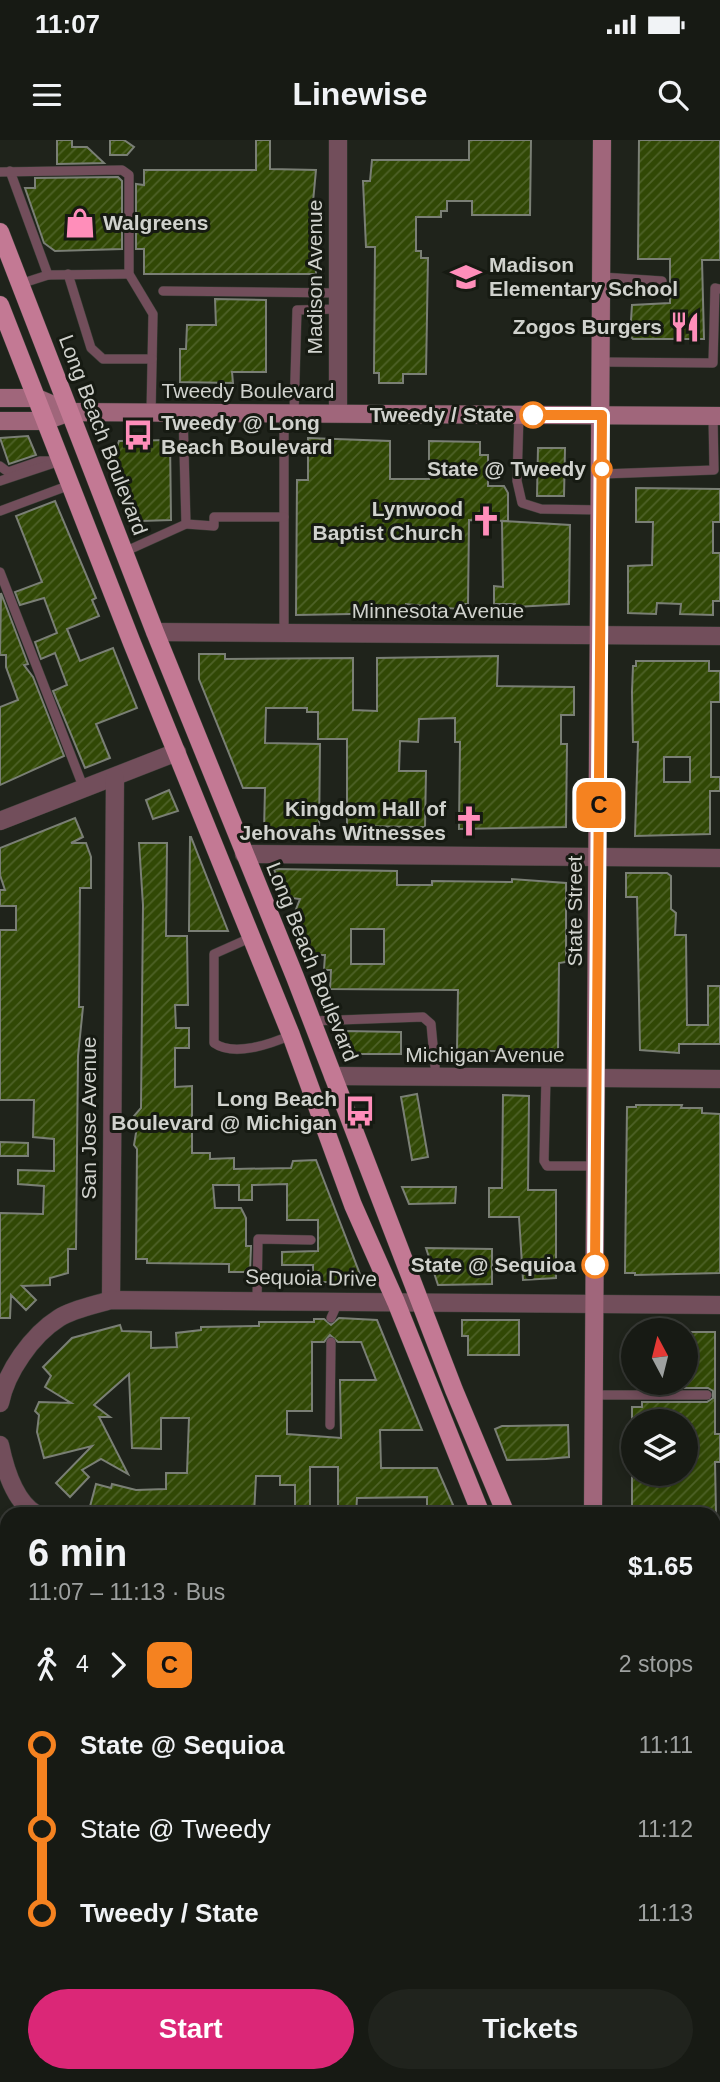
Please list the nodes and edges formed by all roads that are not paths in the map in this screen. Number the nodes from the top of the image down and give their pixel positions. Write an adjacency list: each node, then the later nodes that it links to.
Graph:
1 (338, 140): 13 (street, Madison Avenue)
2 (602, 140): 8 (main road, State Street)
3 (5, 172): 6 (lane); 7 (lane)
4 (0, 232): 10 (main road, Long Beach Boulevard)
5 (68, 274): 6 (lane); 7 (lane); 15 (lane)
6 (130, 274): 15 (lane)
7 (48, 275): 10 (lane)
8 (602, 277): 9 (lane); 16 (main road, State Street)
9 (662, 281)
10 (20, 284): 19 (main road, Long Beach Boulevard)
11 (720, 289): 16 (lane)
12 (163, 291): 13 (lane)
13 (338, 301): 22 (lane); 23 (street, Madison Avenue)
14 (0, 305): 18 (main road)
15 (152, 359): 20 (lane)
16 (602, 362): 25 (main road, State Street)
17 (0, 398): 18 (main road, Tweedy Boulevard)
18 (37, 398): 19 (main road, Tweedy Boulevard); 28 (main road)
19 (70, 412): 20 (main road, Tweedy Boulevard); 28 (main road, Tweedy Boulevard); 38 (main road, Long Beach Boulevard)
20 (151, 413): 21 (main road, Tweedy Boulevard)
21 (183, 413): 22 (main road, Tweedy Boulevard); 37 (lane)
22 (289, 413): 23 (main road, Tweedy Boulevard); 36 (lane)
23 (338, 414): 24 (main road, Tweedy Boulevard)
24 (519, 415): 25 (main road, Tweedy Boulevard); 34 (lane)
25 (602, 415): 26 (main road, Tweedy Boulevard); 31 (main road, State Street)
26 (716, 416): 31 (lane)
27 (0, 421): 28 (main road, Tweedy Boulevard)
28 (45, 421): 29 (main road)
29 (61, 461): 30 (lane); 32 (lane); 33 (main road)
30 (0, 466)
31 (602, 474): 34 (main road, State Street)
32 (0, 481)
33 (70, 485): 35 (lane); 44 (main road)
34 (601, 510): 42 (main road, State Street)
35 (0, 511)
36 (284, 517): 37 (lane); 41 (lane)
37 (186, 524): 38 (lane)
38 (124, 552): 40 (main road, Long Beach Boulevard)
39 (0, 572): 47 (lane)
40 (155, 632): 41 (street, Minnesota Avenue); 49 (main road, Long Beach Boulevard)
41 (284, 633): 42 (street, Minnesota Avenue)
42 (600, 635): 43 (street, Minnesota Avenue); 50 (main road, State Street)
43 (720, 636)
44 (177, 752): 45 (street); 46 (main road)
45 (115, 777): 47 (street); 62 (street, San Jose Avenue)
46 (192, 787): 49 (main road); 52 (main road)
47 (84, 789): 48 (street)
48 (0, 821)
49 (244, 854): 50 (street); 53 (main road, Long Beach Boulevard)
50 (598, 857): 51 (street); 58 (main road, State Street)
51 (720, 858)
52 (250, 938): 54 (main road); 54 (lane)
53 (310, 1021): 55 (main road, Long Beach Boulevard); 56 (lane)
54 (291, 1035): 64 (main road)
55 (333, 1076): 56 (street, Michigan Avenue); 65 (main road, Long Beach Boulevard)
56 (436, 1077): 57 (street, Michigan Avenue)
57 (546, 1078): 58 (street, Michigan Avenue); 60 (lane)
58 (597, 1078): 59 (street, Michigan Avenue); 60 (main road, State Street)
59 (720, 1079)
60 (596, 1166): 66 (main road, State Street)
61 (310, 1240): 63 (lane)
62 (111, 1300): 63 (street, Sequoia Drive); 71 (street)
63 (257, 1301): 64 (street, Sequoia Drive)
64 (396, 1302): 65 (street, Sequoia Drive); 75 (main road)
65 (420, 1302): 66 (street, Sequoia Drive); 76 (main road, Long Beach Boulevard)
66 (595, 1304): 67 (street, Sequoia Drive); 69 (main road, State Street)
67 (720, 1305)
68 (331, 1342): 72 (lane)
69 (594, 1395): 70 (lane); 77 (main road, State Street)
70 (706, 1395)
71 (0, 1403)
72 (330, 1426)
73 (0, 1445): 74 (street)
74 (27, 1507)
75 (478, 1507)
76 (503, 1507)
77 (593, 1507)

